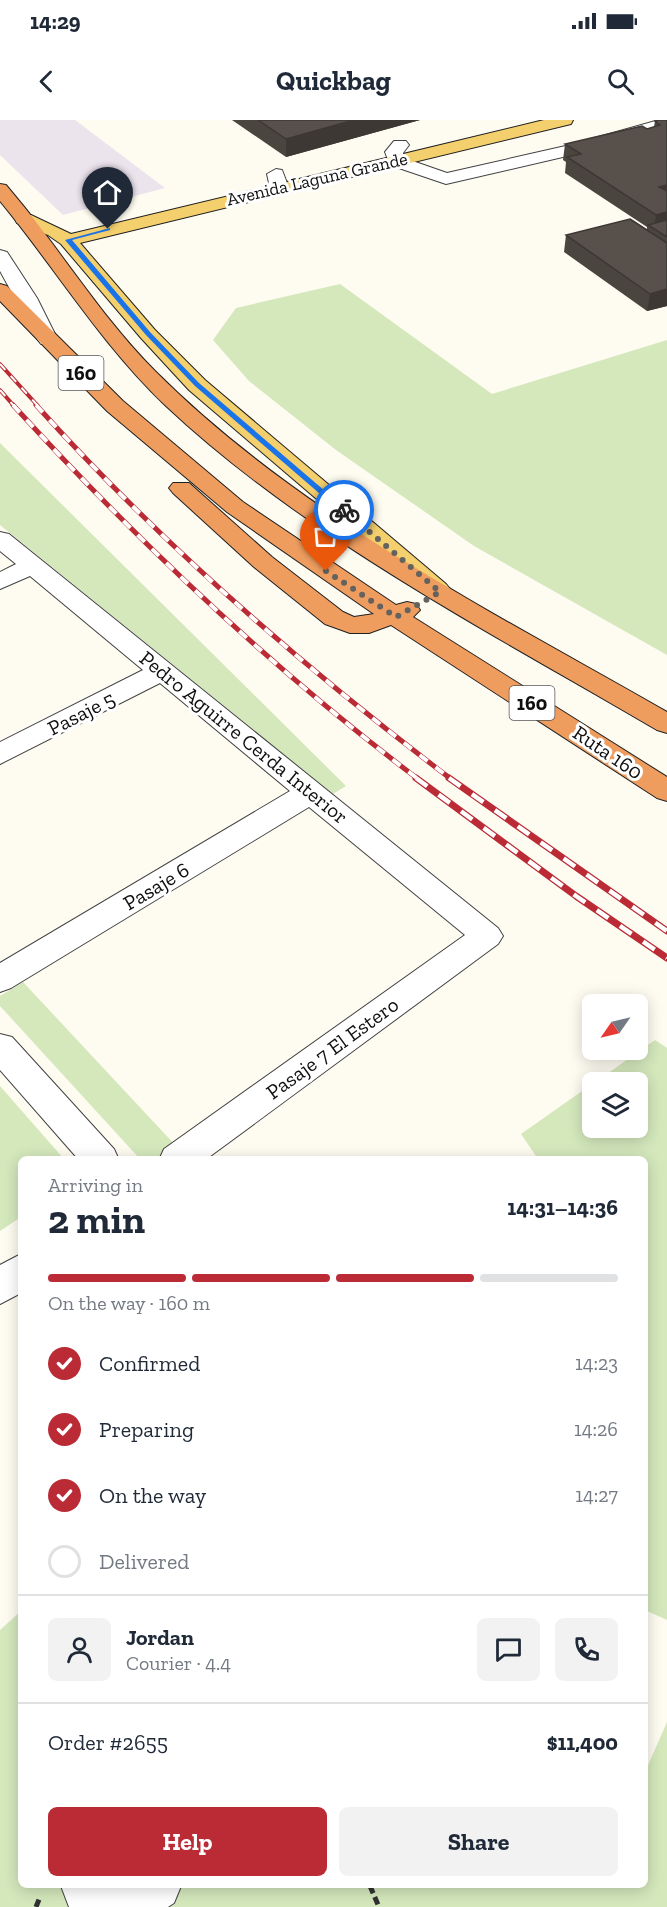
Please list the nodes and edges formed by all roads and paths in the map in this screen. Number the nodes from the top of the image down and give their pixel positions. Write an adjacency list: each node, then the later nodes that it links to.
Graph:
1 (506, 120): 4 (main road, Avenida Laguna Grande)
2 (565, 120): 4 (main road, Avenida Laguna Grande)
3 (667, 123): 4 (street)
4 (398, 153): 8 (main road, Avenida Laguna Grande)
5 (0, 189): 7 (highway, 160)
6 (0, 201): 7 (highway)
7 (24, 219): 8 (main road); 16 (highway, 160)
8 (62, 235): 16 (main road)
9 (0, 256): 11 (street)
10 (0, 290): 11 (highway, 160)
11 (48, 340): 12 (highway, 160)
12 (115, 406): 17 (highway, 160); 17 (highway)
13 (0, 539): 14 (street, Pedro Aguirre Cerda Interior)
14 (33, 566): 15 (street); 18 (street, Pedro Aguirre Cerda Interior)
15 (0, 581)
16 (440, 592): 17 (highway); 19 (highway, 160)
17 (396, 617): 21 (highway, Ruta 160 / 160)
18 (162, 671): 20 (street, Pasaje 5); 22 (street, Pedro Aguirre Cerda Interior)
19 (667, 724)
20 (0, 754)
21 (667, 791)
22 (311, 792): 23 (street, Pedro Aguirre Cerda Interior); 24 (street, Pasaje 6)
23 (487, 936): 27 (street, Pasaje 7 El Estero)
24 (0, 979)
25 (0, 1047): 26 (street)
26 (97, 1156)
27 (183, 1156)
28 (18, 1273): 29 (street)
29 (0, 1287)
30 (86, 1888): 33 (street)
31 (153, 1888): 34 (street)
32 (371, 1888): 35 (path)
33 (95, 1907)
34 (119, 1907)
35 (379, 1907)

